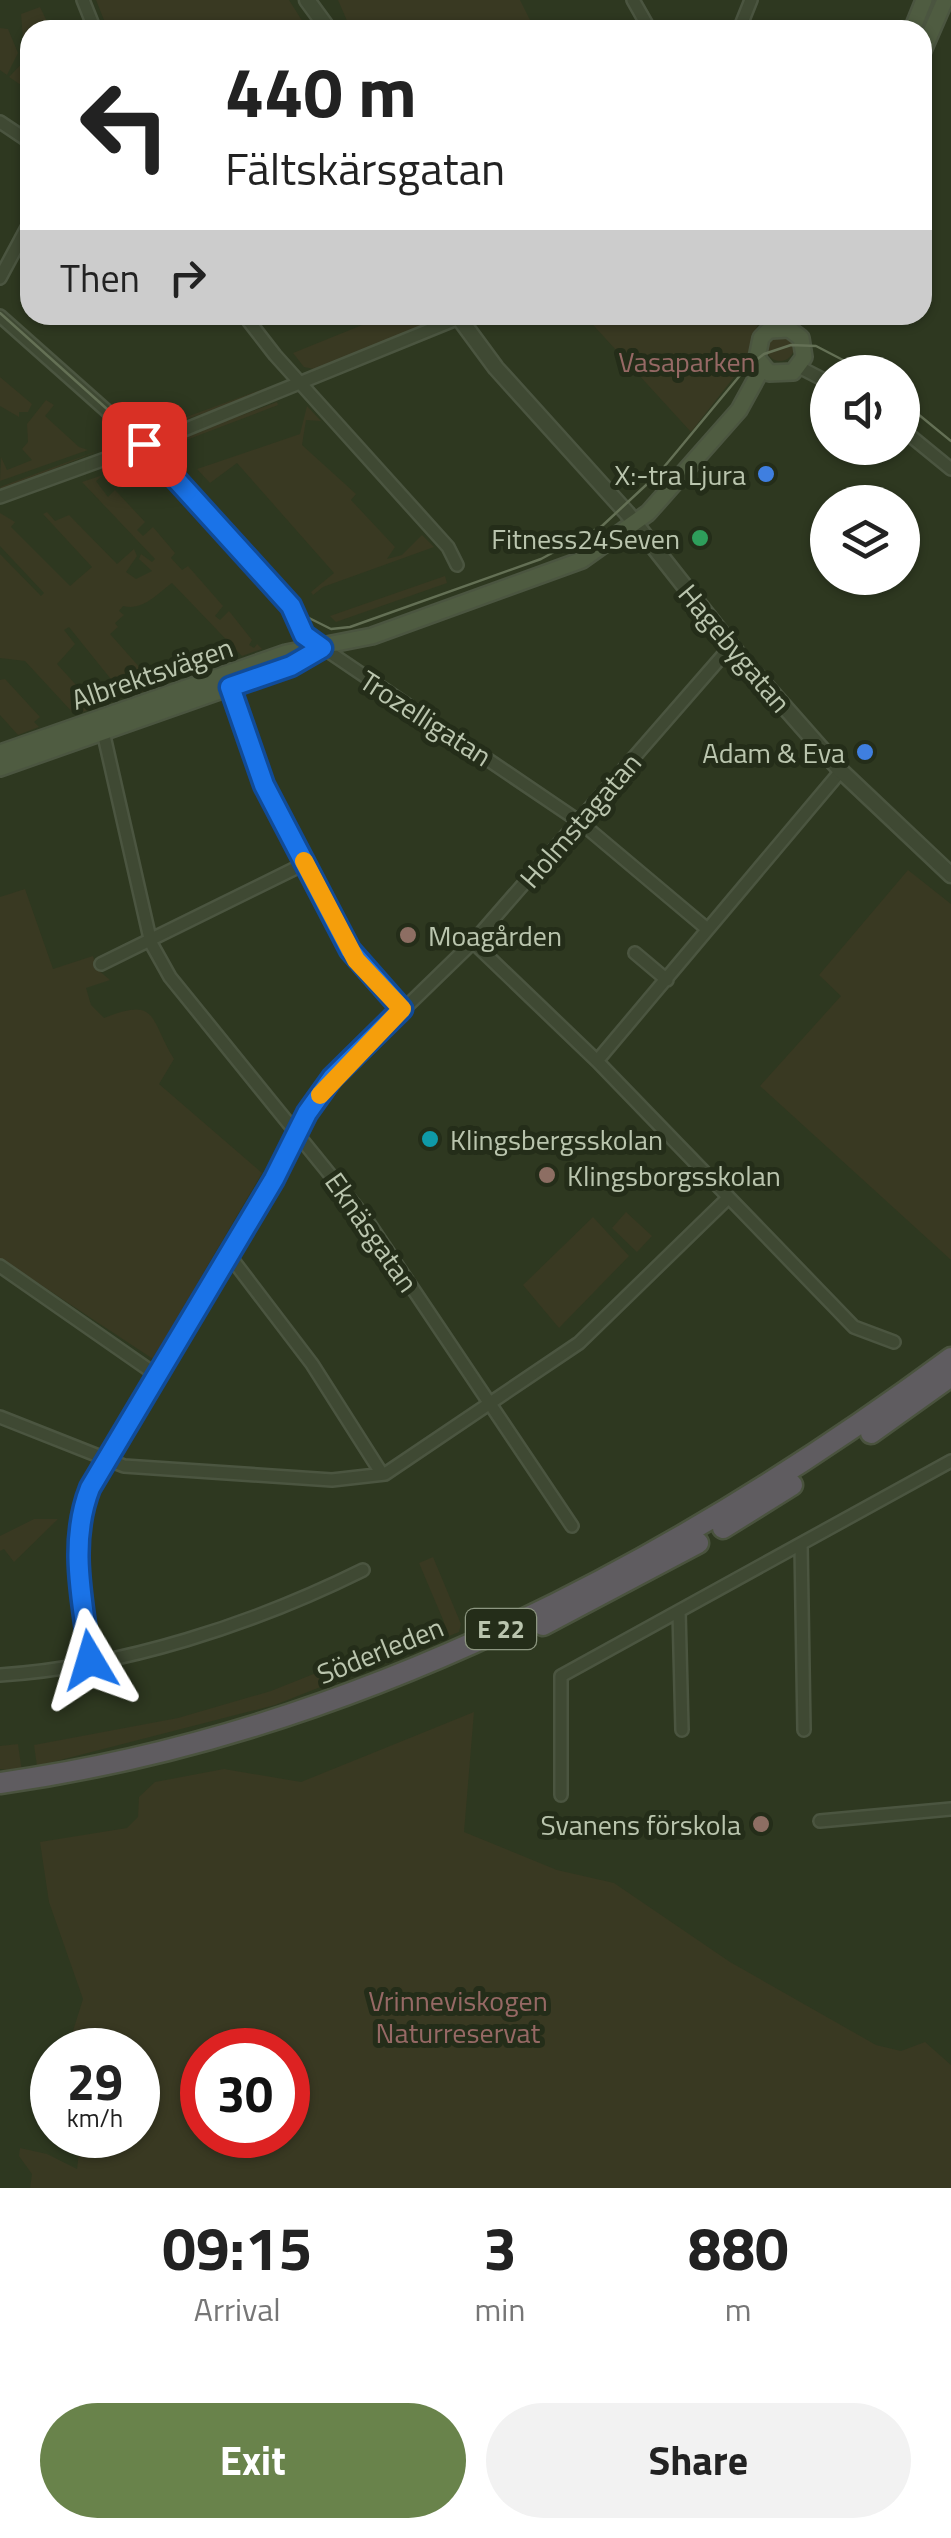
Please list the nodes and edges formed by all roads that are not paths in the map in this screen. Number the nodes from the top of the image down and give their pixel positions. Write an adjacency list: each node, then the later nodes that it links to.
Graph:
1 (945, 0): 2 (main road)
2 (932, 31)
3 (20, 241): 4 (street)
4 (0, 278)
5 (0, 316): 17 (street, Trozelligatan)
6 (252, 325): 16 (street)
7 (439, 325): 16 (street)
8 (464, 325): 21 (street, Hagebygatan)
9 (776, 325): 11 (main road)
10 (796, 325): 12 (main road)
11 (772, 330): 12 (main road); 14 (main road)
12 (796, 333): 13 (main road)
13 (799, 366): 14 (main road); 15 (street)
14 (770, 371): 21 (main road, Albrektsvägen)
15 (810, 372)
16 (300, 384): 17 (street); 22 (street)
17 (144, 444): 20 (street); 24 (street, Trozelligatan)
18 (920, 444): 19 (street)
19 (951, 469)
20 (0, 497)
21 (635, 524): 23 (street, Hagebygatan); 24 (main road, Albrektsvägen)
22 (457, 565)
23 (731, 646): 29 (street, Hagebygatan); 30 (street, Holmstagatan)
24 (322, 648): 25 (main road, Albrektsvägen); 30 (street, Trozelligatan)
25 (227, 681): 26 (main road, Albrektsvägen); 31 (street)
26 (102, 724): 27 (main road, Albrektsvägen); 28 (main road, Albrektsvägen); 35 (street, Eknäsgatan)
27 (0, 753)
28 (0, 768)
29 (841, 771): 32 (street, Hagebygatan); 33 (street)
30 (580, 822): 33 (street, Trozelligatan); 34 (street, Holmstagatan)
31 (306, 863): 35 (street); 39 (street)
32 (951, 875)
33 (706, 928): 38 (street)
34 (473, 942): 39 (street, Holmstagatan); 40 (street)
35 (151, 943): 37 (street); 41 (street, Eknäsgatan)
36 (636, 953): 38 (street)
37 (101, 964)
38 (667, 980): 40 (street)
39 (402, 1009): 41 (street, Holmstagatan)
40 (597, 1061): 42 (street)
41 (298, 1130): 43 (street, Holmstagatan); 49 (street, Eknäsgatan)
42 (727, 1199): 45 (street); 49 (street)
43 (230, 1255): 47 (street, Holmstagatan); 53 (street)
44 (0, 1266): 47 (street)
45 (894, 1342)
46 (951, 1358): 62 (highway, Söderleden / E 22)
47 (155, 1374): 52 (street, Holmstagatan)
48 (951, 1376): 64 (highway, Söderleden / E 22)
49 (490, 1404): 53 (street); 54 (street, Eknäsgatan)
50 (0, 1417): 52 (street)
51 (951, 1461): 55 (street)
52 (106, 1462): 53 (street); 58 (street, Holmstagatan)
53 (382, 1474)
54 (572, 1526)
55 (801, 1544): 57 (street); 61 (street)
56 (363, 1570): 58 (street)
57 (679, 1611): 60 (street); 63 (street)
58 (90, 1660): 59 (street)
59 (0, 1675)
60 (682, 1730)
61 (804, 1730)
62 (0, 1783)
63 (561, 1795)
64 (0, 1797)
65 (951, 1809): 66 (street)
66 (820, 1821)

